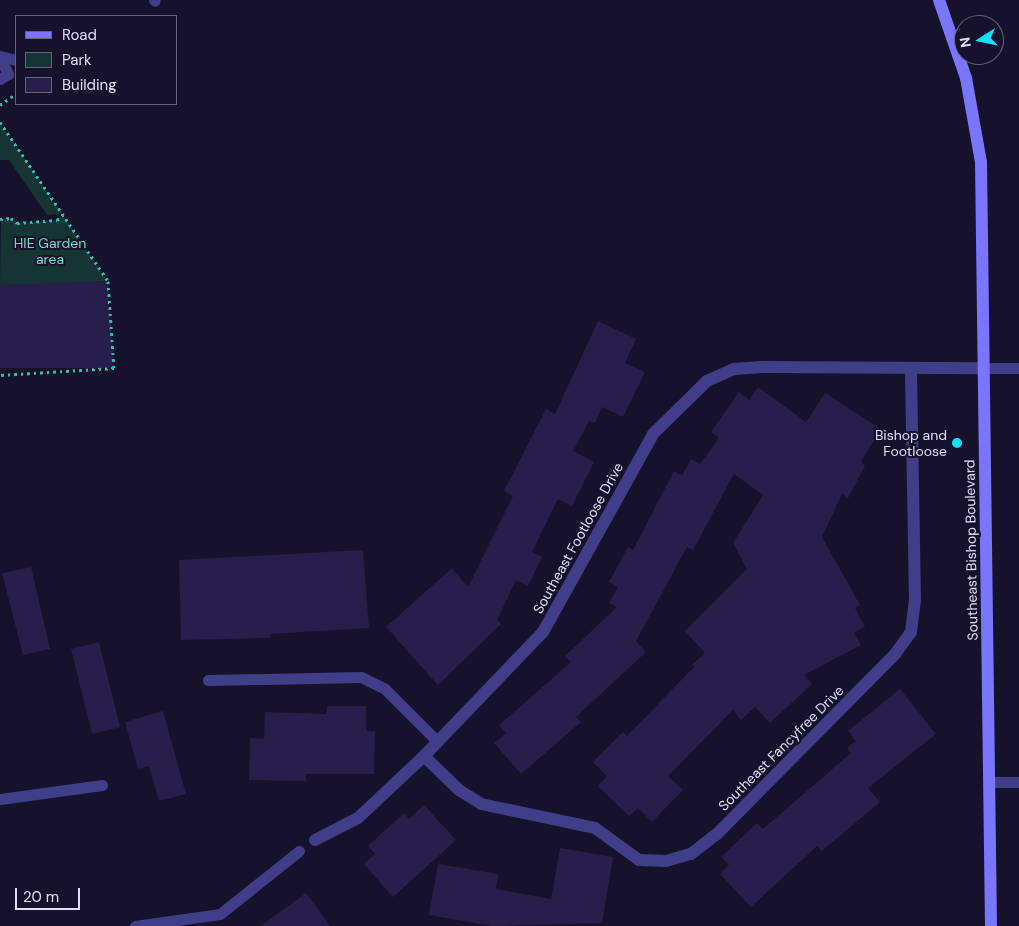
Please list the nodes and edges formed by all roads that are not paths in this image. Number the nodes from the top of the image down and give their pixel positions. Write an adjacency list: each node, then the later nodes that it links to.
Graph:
1 (939, 0): 6 (street, Southeast Bishop Boulevard)
2 (0, 57): 3 (lane); 4 (lane)
3 (15, 60)
4 (0, 80)
5 (911, 368): 6 (street, Southeast Footloose Drive); 9 (street, Southeast Footloose Drive); 10 (street, Southeast Fancyfree Drive)
6 (984, 368): 7 (lane); 11 (street, Southeast Bishop Boulevard)
7 (1019, 368)
8 (208, 680): 9 (lane)
9 (436, 740): 10 (street, Southeast Footloose Drive)
10 (424, 756): 15 (street, Southeast Footloose Drive)
11 (989, 782): 12 (lane); 18 (street, Southeast Bishop Boulevard)
12 (1019, 782)
13 (102, 785): 14 (lane)
14 (0, 799)
15 (315, 840)
16 (299, 851): 17 (lane)
17 (135, 926)
18 (991, 926)

